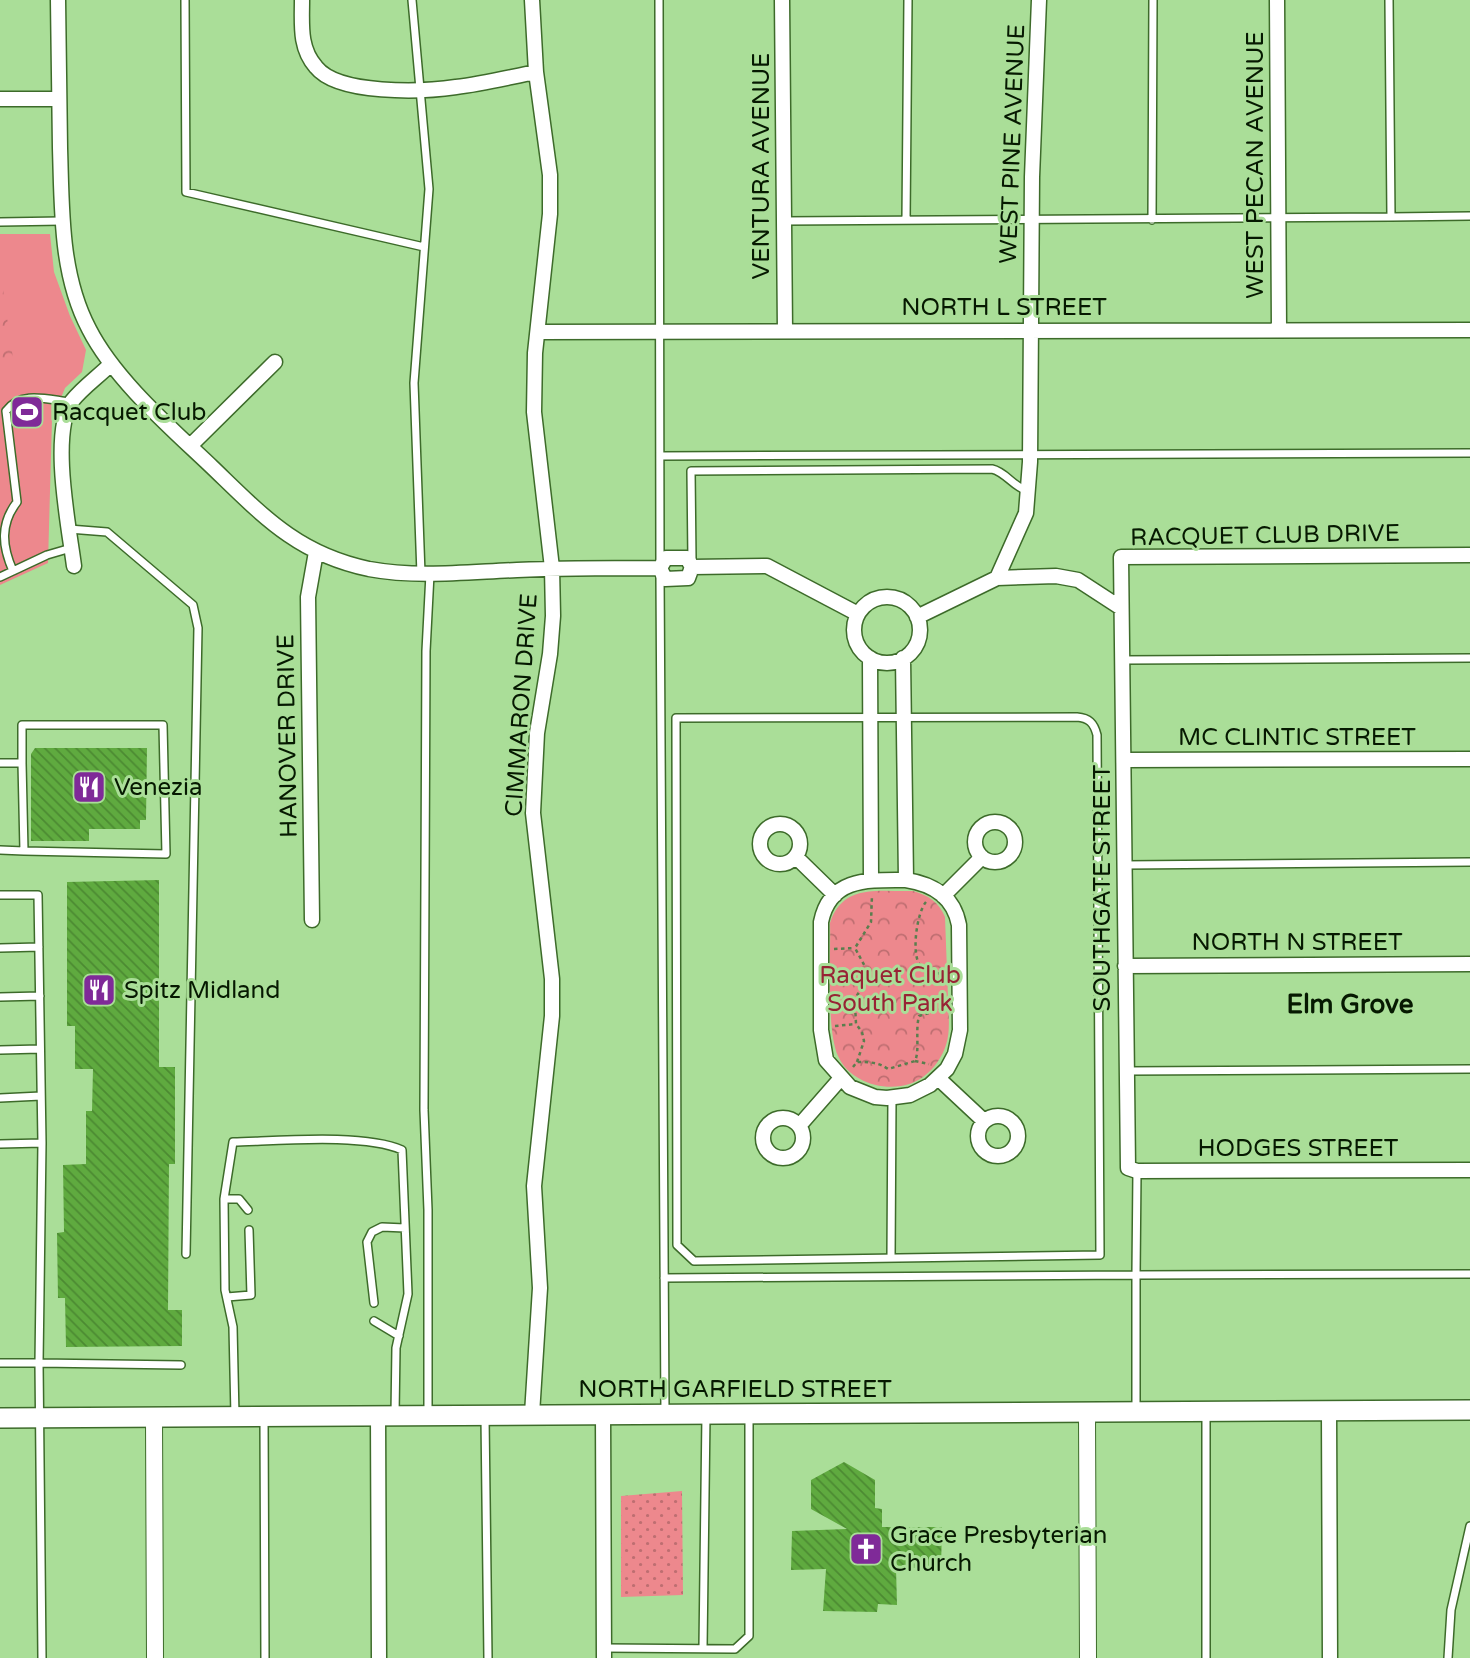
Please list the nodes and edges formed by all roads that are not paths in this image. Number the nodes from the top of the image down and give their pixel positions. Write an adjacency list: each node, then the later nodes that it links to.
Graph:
1 (58, 0): 16 (street)
2 (186, 0): 26 (lane)
3 (302, 0): 14 (street)
4 (412, 0): 14 (lane)
5 (532, 0): 13 (street, CIMMARON DRIVE)
6 (659, 0): 30 (lane)
7 (782, 0): 24 (street, VENTURA AVENUE)
8 (908, 0): 20 (lane)
9 (1039, 0): 21 (street, WEST PINE AVENUE)
10 (1153, 0): 22 (lane)
11 (1277, 0): 19 (street, WEST PECAN AVENUE)
12 (1389, 0): 18 (lane)
13 (536, 72): 14 (street); 32 (street, CIMMARON DRIVE)
14 (421, 89): 26 (lane)
15 (0, 99): 16 (street)
16 (59, 99): 23 (street)
17 (1470, 216): 18 (lane)
18 (1391, 217): 19 (lane)
19 (1279, 219): 22 (lane); 27 (street, WEST PECAN AVENUE)
20 (906, 220): 21 (lane); 24 (lane)
21 (1031, 220): 22 (lane); 28 (street, WEST PINE AVENUE)
22 (1152, 220)
23 (62, 221): 25 (lane); 34 (street)
24 (784, 221): 31 (street, VENTURA AVENUE)
25 (0, 222)
26 (424, 247): 50 (lane)
27 (1279, 329): 28 (street, NORTH L STREET); 29 (street, NORTH L STREET)
28 (1030, 330): 31 (street, NORTH L STREET); 37 (street, WEST PINE AVENUE)
29 (1470, 330)
30 (661, 331): 31 (street, NORTH L STREET); 32 (street, NORTH L STREET); 39 (lane)
31 (785, 331)
32 (538, 332): 47 (street, CIMMARON DRIVE)
33 (275, 362): 36 (street)
34 (111, 364): 35 (street); 36 (street)
35 (72, 402): 41 (street); 49 (lane)
36 (191, 446): 43 (street)
37 (1030, 453): 38 (lane); 39 (lane); 40 (street, WEST PINE AVENUE)
38 (1470, 453)
39 (660, 456): 48 (lane)
40 (1028, 491): 46 (lane); 52 (street, WEST PINE AVENUE)
41 (69, 529): 42 (street); 103 (lane)
42 (72, 548): 45 (street); 49 (lane)
43 (316, 552): 50 (street); 77 (street, HANOVER DRIVE)
44 (1470, 555): 53 (street, RACQUET CLUB DRIVE)
45 (74, 566)
46 (692, 567): 48 (street); 54 (street)
47 (552, 568): 48 (street); 50 (street); 127 (street, CIMMARON DRIVE)
48 (660, 568): 107 (lane)
49 (13, 571): 51 (lane)
50 (425, 574): 125 (lane)
51 (0, 577)
52 (997, 578): 53 (street); 55 (street)
53 (1121, 608): 59 (street, SOUTHGATE STREET)
54 (858, 614): 55 (street); 56 (street)
55 (917, 617): 57 (street)
56 (870, 658): 57 (street); 60 (street)
57 (903, 658): 61 (street)
58 (1470, 659): 59 (lane)
59 (1122, 660): 63 (street, SOUTHGATE STREET)
60 (870, 718): 61 (lane); 72 (street); 104 (lane)
61 (904, 718): 73 (street); 104 (lane)
62 (1470, 759): 63 (street, MC CLINTIC STREET)
63 (1124, 760): 71 (street, SOUTHGATE STREET)
64 (0, 763): 65 (lane)
65 (22, 763): 67 (lane); 67 (lane)
66 (0, 850): 67 (lane)
67 (24, 851)
68 (796, 857): 75 (street)
69 (982, 857): 76 (street)
70 (1470, 862): 71 (lane)
71 (1125, 865): 81 (street, SOUTHGATE STREET)
72 (872, 880): 73 (street); 75 (street)
73 (906, 880): 76 (street)
74 (0, 895): 78 (lane)
75 (835, 895): 89 (street)
76 (943, 896): 88 (street)
77 (313, 920)
78 (39, 947): 79 (lane); 82 (lane)
79 (0, 948)
80 (1470, 964): 81 (street, NORTH N STREET)
81 (1125, 967): 87 (street, SOUTHGATE STREET)
82 (40, 996): 83 (lane); 84 (lane)
83 (0, 998)
84 (40, 1049): 85 (lane); 90 (lane)
85 (0, 1050)
86 (1470, 1069): 87 (lane)
87 (1127, 1071): 97 (street, SOUTHGATE STREET)
88 (935, 1073): 92 (street); 93 (street)
89 (846, 1074): 92 (street); 94 (street)
90 (41, 1096): 91 (lane); 95 (lane)
91 (0, 1098)
92 (892, 1098): 104 (lane)
93 (984, 1121)
94 (799, 1126)
95 (42, 1143): 96 (lane); 113 (lane)
96 (0, 1144)
97 (1133, 1170): 98 (street, HODGES STREET); 106 (lane)
98 (1470, 1170)
99 (224, 1199): 100 (lane); 101 (lane); 108 (lane)
100 (248, 1210)
101 (405, 1228): 109 (lane); 111 (lane)
102 (249, 1230): 108 (lane)
103 (186, 1254)
104 (891, 1258)
105 (1470, 1274): 106 (lane)
106 (1136, 1275): 107 (lane); 117 (lane)
107 (664, 1278): 120 (lane)
108 (227, 1297): 128 (lane)
109 (373, 1303)
110 (374, 1321): 111 (lane)
111 (399, 1336): 124 (lane)
112 (0, 1363): 113 (lane)
113 (40, 1363): 114 (lane); 130 (lane)
114 (181, 1365)
115 (1470, 1410): 116 (main road, NORTH GARFIELD STREET)
116 (1329, 1411): 118 (main road, NORTH GARFIELD STREET); 143 (street)
117 (1136, 1412): 118 (main road, NORTH GARFIELD STREET); 122 (main road, NORTH GARFIELD STREET)
118 (1206, 1412): 142 (lane)
119 (603, 1413): 120 (main road, NORTH GARFIELD STREET); 127 (main road, NORTH GARFIELD STREET); 135 (street)
120 (665, 1413): 123 (main road, NORTH GARFIELD STREET)
121 (749, 1413): 122 (main road, NORTH GARFIELD STREET); 123 (main road, NORTH GARFIELD STREET); 134 (lane)
122 (1087, 1413): 141 (street)
123 (706, 1414): 134 (lane)
124 (387, 1415): 125 (main road, NORTH GARFIELD STREET); 129 (main road, NORTH GARFIELD STREET); 139 (street)
125 (428, 1415): 126 (main road, NORTH GARFIELD STREET)
126 (485, 1415): 127 (main road, NORTH GARFIELD STREET); 140 (lane)
127 (532, 1415)
128 (235, 1416): 129 (main road, NORTH GARFIELD STREET); 131 (main road, NORTH GARFIELD STREET)
129 (264, 1416): 138 (lane)
130 (40, 1417): 131 (main road, NORTH GARFIELD STREET); 132 (main road, NORTH GARFIELD STREET); 136 (lane)
131 (154, 1417): 137 (street)
132 (0, 1418)
133 (1470, 1526): 144 (lane)
134 (703, 1648): 135 (lane)
135 (604, 1653)
136 (42, 1658)
137 (155, 1658)
138 (265, 1658)
139 (379, 1658)
140 (488, 1658)
141 (1088, 1658)
142 (1206, 1658)
143 (1330, 1658)
144 (1448, 1658)

